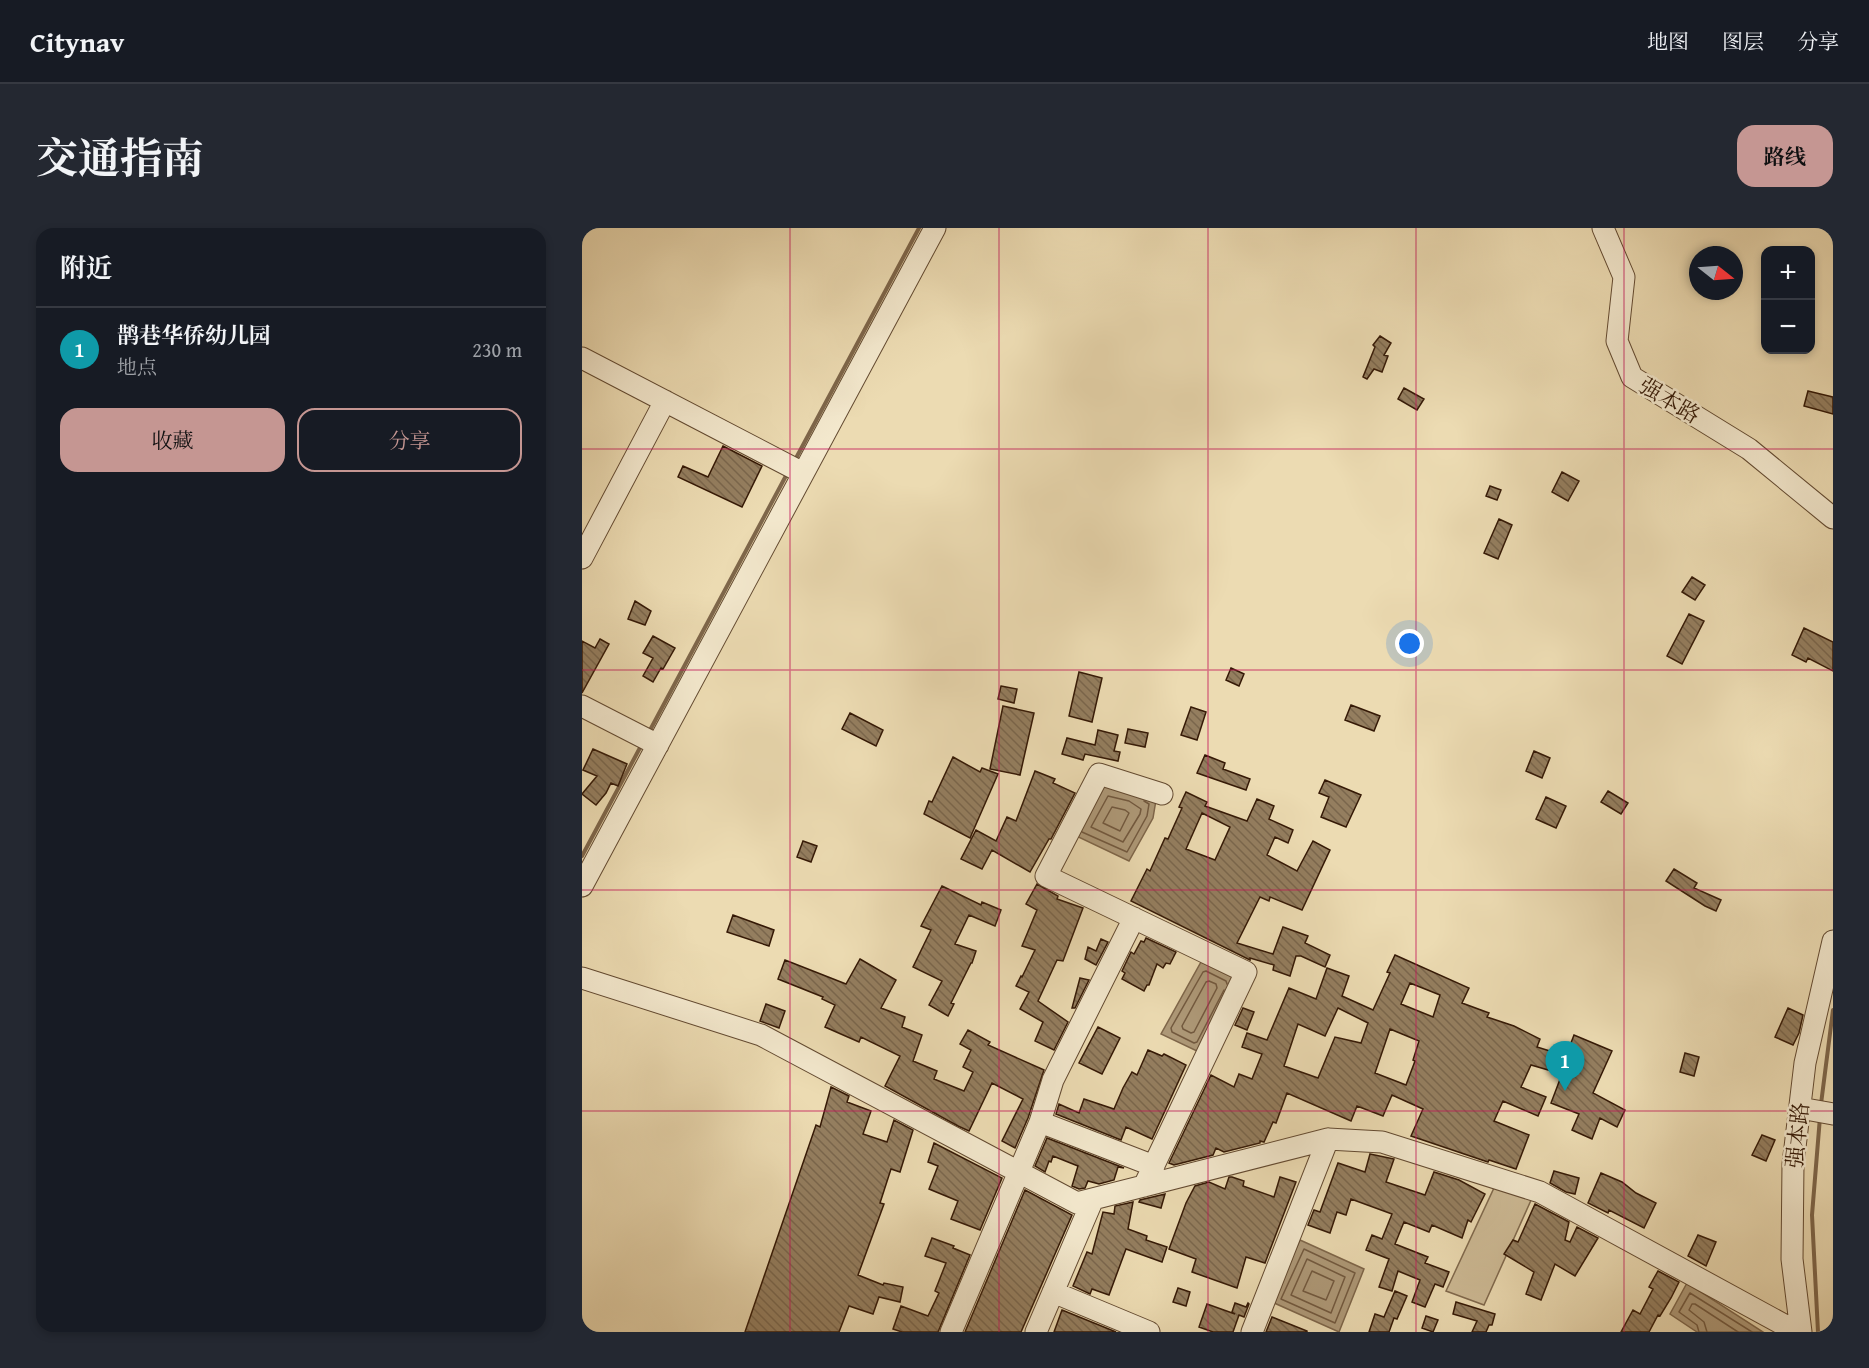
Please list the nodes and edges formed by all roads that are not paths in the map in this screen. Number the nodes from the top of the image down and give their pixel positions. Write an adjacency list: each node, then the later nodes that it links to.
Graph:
1 (935, 228): 5 (street)
2 (1604, 228): 6 (street, 强本路)
3 (582, 358): 4 (street)
4 (665, 401): 5 (street); 7 (street)
5 (795, 469): 9 (street)
6 (1833, 518)
7 (582, 558)
8 (582, 706): 9 (street)
9 (649, 741): 11 (street)
10 (1162, 794): 12 (street)
11 (582, 886)
12 (1134, 918): 16 (street); 18 (street)
13 (1833, 941): 15 (street, 强本路)
14 (582, 978): 19 (street)
15 (1818, 1111): 27 (street, 强本路)
16 (1040, 1122): 18 (street); 19 (street)
17 (1328, 1139): 20 (street); 26 (street); 27 (street)
18 (1154, 1166): 20 (street)
19 (1019, 1172): 21 (street); 23 (street)
20 (1144, 1186): 21 (street)
21 (1093, 1199): 22 (street)
22 (1053, 1292): 24 (street); 25 (street)
23 (951, 1332)
24 (1036, 1332)
25 (1149, 1332)
26 (1252, 1332)
27 (1799, 1332)

